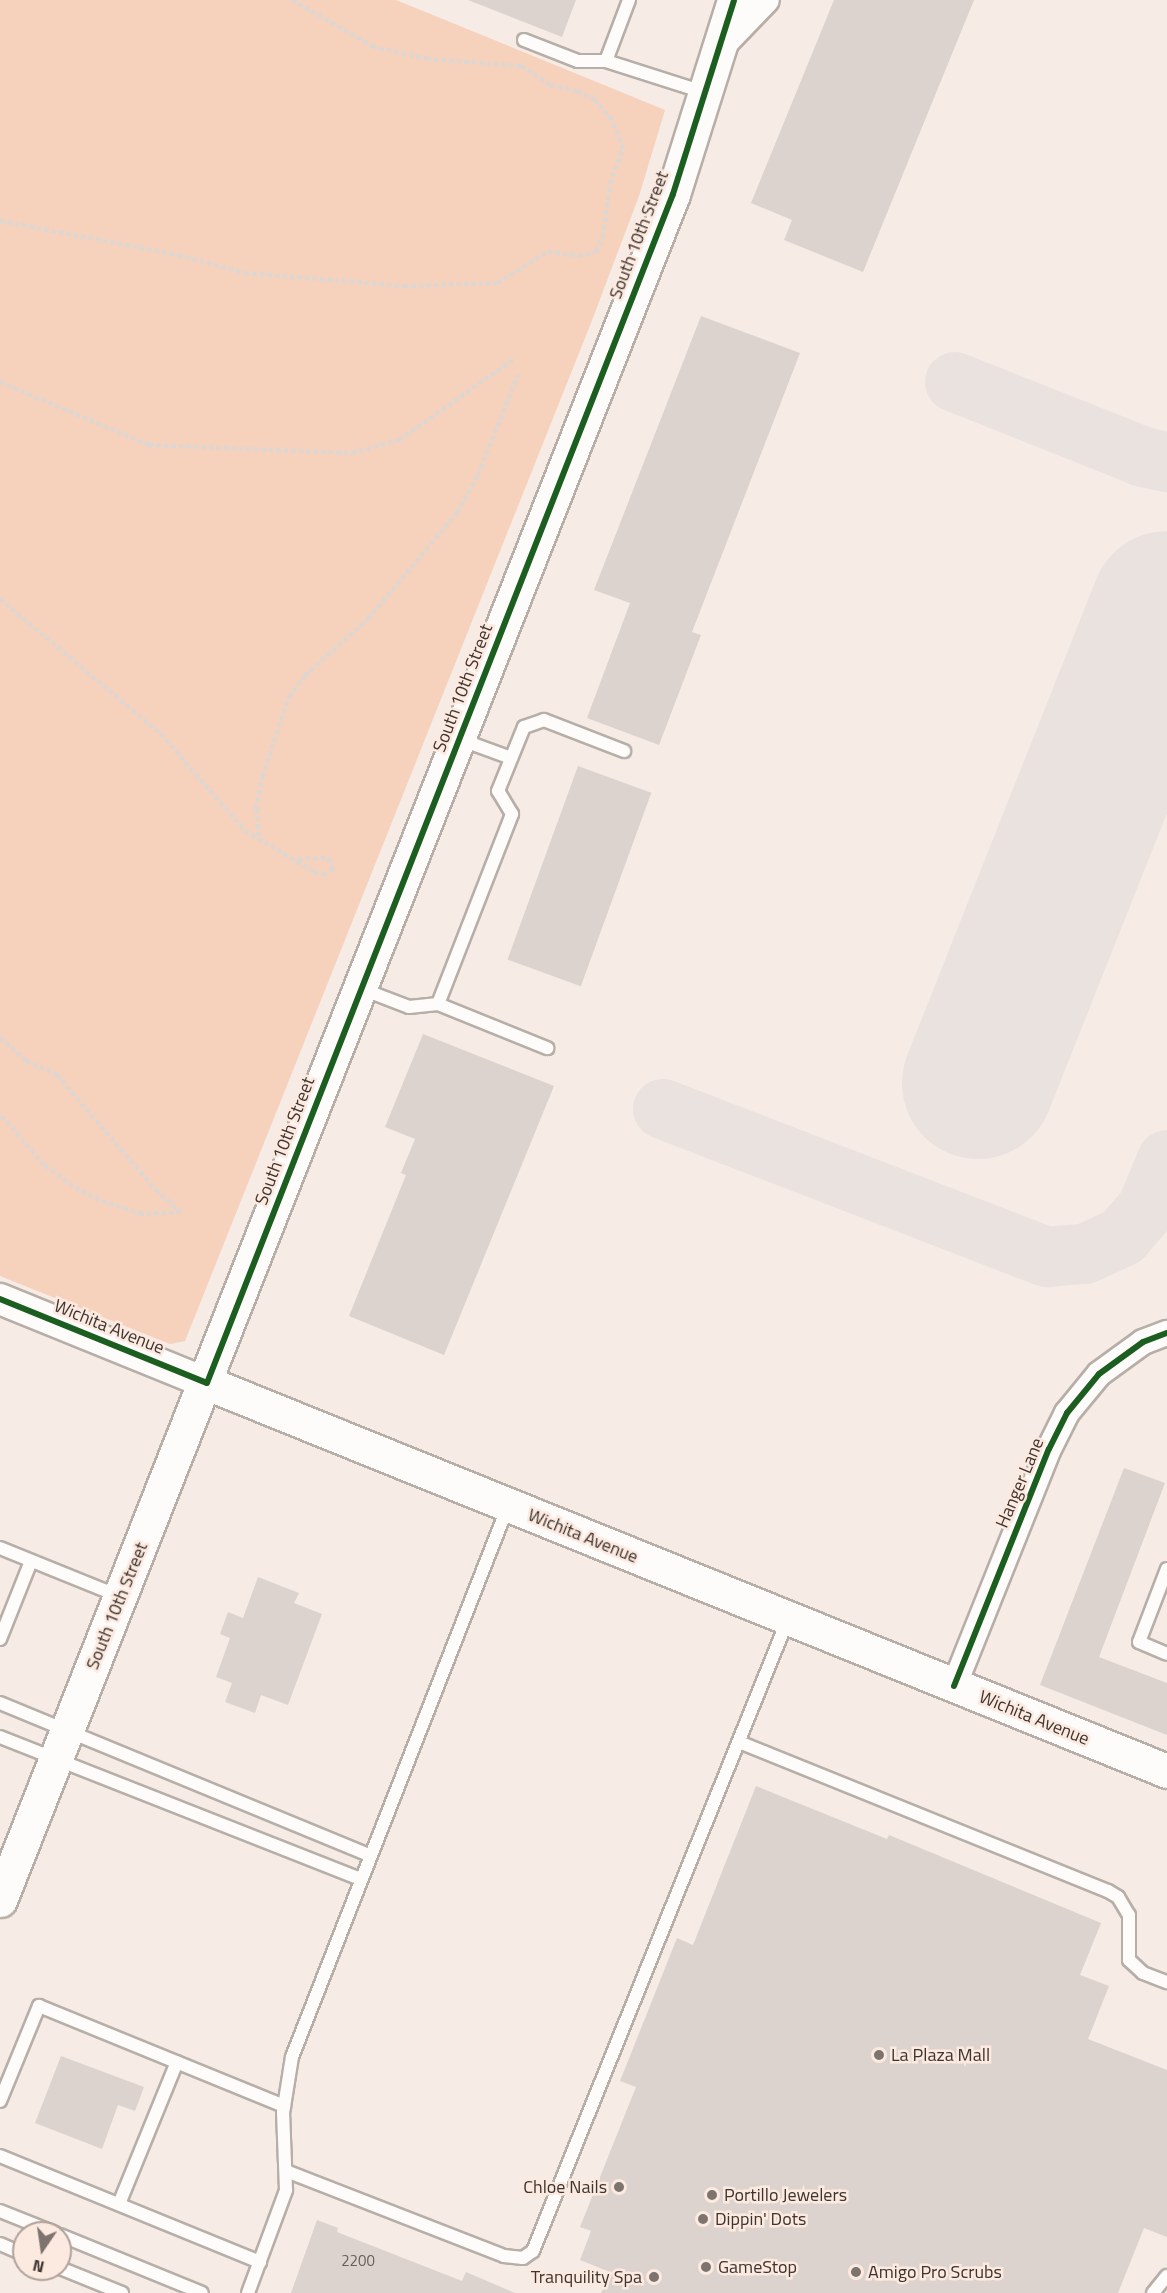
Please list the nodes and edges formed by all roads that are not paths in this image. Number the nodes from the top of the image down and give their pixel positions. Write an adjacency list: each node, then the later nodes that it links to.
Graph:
1 (629, 0): 6 (lane)
2 (734, 0): 5 (main road, South 10th Street)
3 (767, 0): 5 (street)
4 (524, 40): 6 (lane)
5 (717, 52): 7 (main road, South 10th Street)
6 (606, 61): 7 (lane)
7 (705, 92): 8 (main road, South 10th Street)
8 (459, 739): 10 (lane); 11 (main road, South 10th Street)
9 (624, 751): 10 (lane)
10 (511, 758): 12 (lane)
11 (361, 989): 12 (lane); 16 (main road, South 10th Street)
12 (438, 1004): 13 (lane)
13 (547, 1048)
14 (0, 1299): 16 (street, Wichita Avenue)
15 (1167, 1334): 25 (street, Hanger Lane)
16 (207, 1383): 17 (main road, Wichita Avenue); 21 (main road, South 10th Street)
17 (508, 1505): 22 (main road, Wichita Avenue); 31 (lane)
18 (0, 1548): 19 (lane)
19 (31, 1561): 21 (lane); 23 (lane)
20 (1167, 1569): 24 (lane)
21 (120, 1597): 29 (main road, South 10th Street)
22 (788, 1619): 25 (main road, Wichita Avenue); 28 (lane)
23 (0, 1639)
24 (1167, 1654)
25 (954, 1686): 30 (main road, Wichita Avenue)
26 (0, 1703): 29 (lane)
27 (0, 1737): 29 (lane)
28 (739, 1742): 34 (lane); 39 (lane)
29 (62, 1744): 31 (lane); 32 (lane); 33 (main road, South 10th Street)
30 (1167, 1771)
31 (369, 1854): 32 (lane)
32 (360, 1879): 37 (lane)
33 (2, 1887)
34 (1167, 1982)
35 (177, 2062): 36 (lane); 37 (lane); 40 (lane)
36 (0, 2101)
37 (284, 2106): 39 (lane)
38 (0, 2156): 40 (lane)
39 (286, 2171): 44 (lane)
40 (119, 2204): 44 (lane)
41 (0, 2211): 42 (lane)
42 (25, 2221)
43 (72, 2240): 48 (lane)
44 (260, 2262): 49 (lane)
45 (72, 2273): 47 (lane)
46 (1167, 2276): 50 (lane)
47 (122, 2293)
48 (202, 2293)
49 (248, 2293)
50 (1153, 2293)

